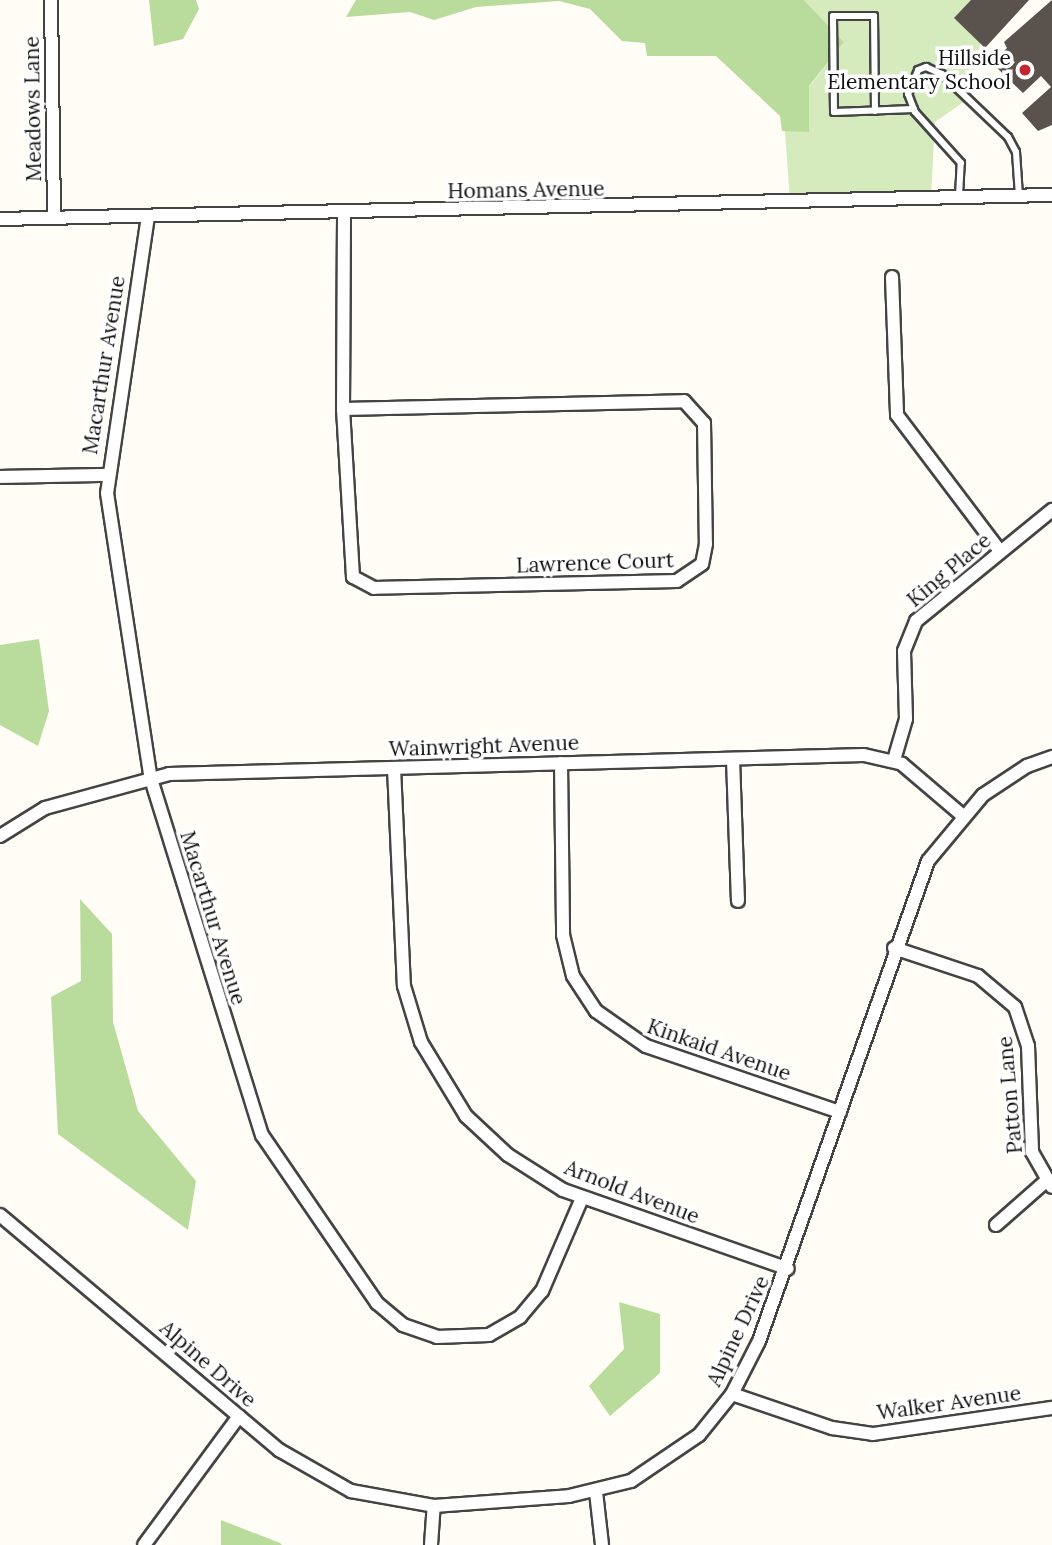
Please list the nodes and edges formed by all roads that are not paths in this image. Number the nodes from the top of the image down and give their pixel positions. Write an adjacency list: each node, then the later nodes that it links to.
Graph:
1 (51, 0): 9 (street, Meadows Lane)
2 (914, 109): 3 (lane); 5 (lane); 6 (lane)
3 (876, 111): 3 (lane)
4 (1052, 195): 5 (street, Homans Avenue)
5 (1019, 196): 6 (street, Homans Avenue)
6 (958, 198): 7 (street, Homans Avenue)
7 (344, 213): 8 (street, Homans Avenue); 12 (street, Lawrence Court)
8 (148, 216): 9 (street, Homans Avenue); 13 (street, Macarthur Avenue)
9 (54, 218): 10 (street, Homans Avenue)
10 (0, 219)
11 (892, 277): 16 (street)
12 (343, 409): 12 (street, Lawrence Court)
13 (106, 475): 14 (street); 22 (street, Macarthur Avenue)
14 (0, 477)
15 (1052, 510): 16 (street, King Place)
16 (1000, 551): 19 (street, King Place)
17 (1052, 757): 23 (street, Alpine Drive)
18 (733, 759): 19 (street, Wainwright Avenue); 20 (street, Wainwright Avenue); 25 (street)
19 (894, 760): 23 (street, Wainwright Avenue)
20 (561, 763): 21 (street, Wainwright Avenue); 27 (street, Kinkaid Avenue)
21 (394, 768): 22 (street, Wainwright Avenue); 29 (street, Arnold Avenue)
22 (151, 779): 24 (street, Wainwright Avenue); 29 (street, Macarthur Avenue)
23 (962, 815): 26 (street, Alpine Drive)
24 (0, 836)
25 (738, 901)
26 (894, 948): 27 (street, Alpine Drive); 28 (street, Patton Lane)
27 (840, 1112): 32 (street, Alpine Drive)
28 (1049, 1184): 31 (street)
29 (582, 1198): 32 (street, Arnold Avenue)
30 (0, 1215): 35 (street, Alpine Drive)
31 (996, 1225)
32 (788, 1269): 33 (street, Alpine Drive)
33 (732, 1394): 34 (street, Walker Avenue); 36 (street, Alpine Drive)
34 (1052, 1408)
35 (239, 1416): 37 (street, Alpine Drive); 38 (street)
36 (596, 1492): 37 (street, Alpine Drive); 40 (street)
37 (433, 1506): 39 (street)
38 (144, 1545)
39 (431, 1545)
40 (602, 1545)

